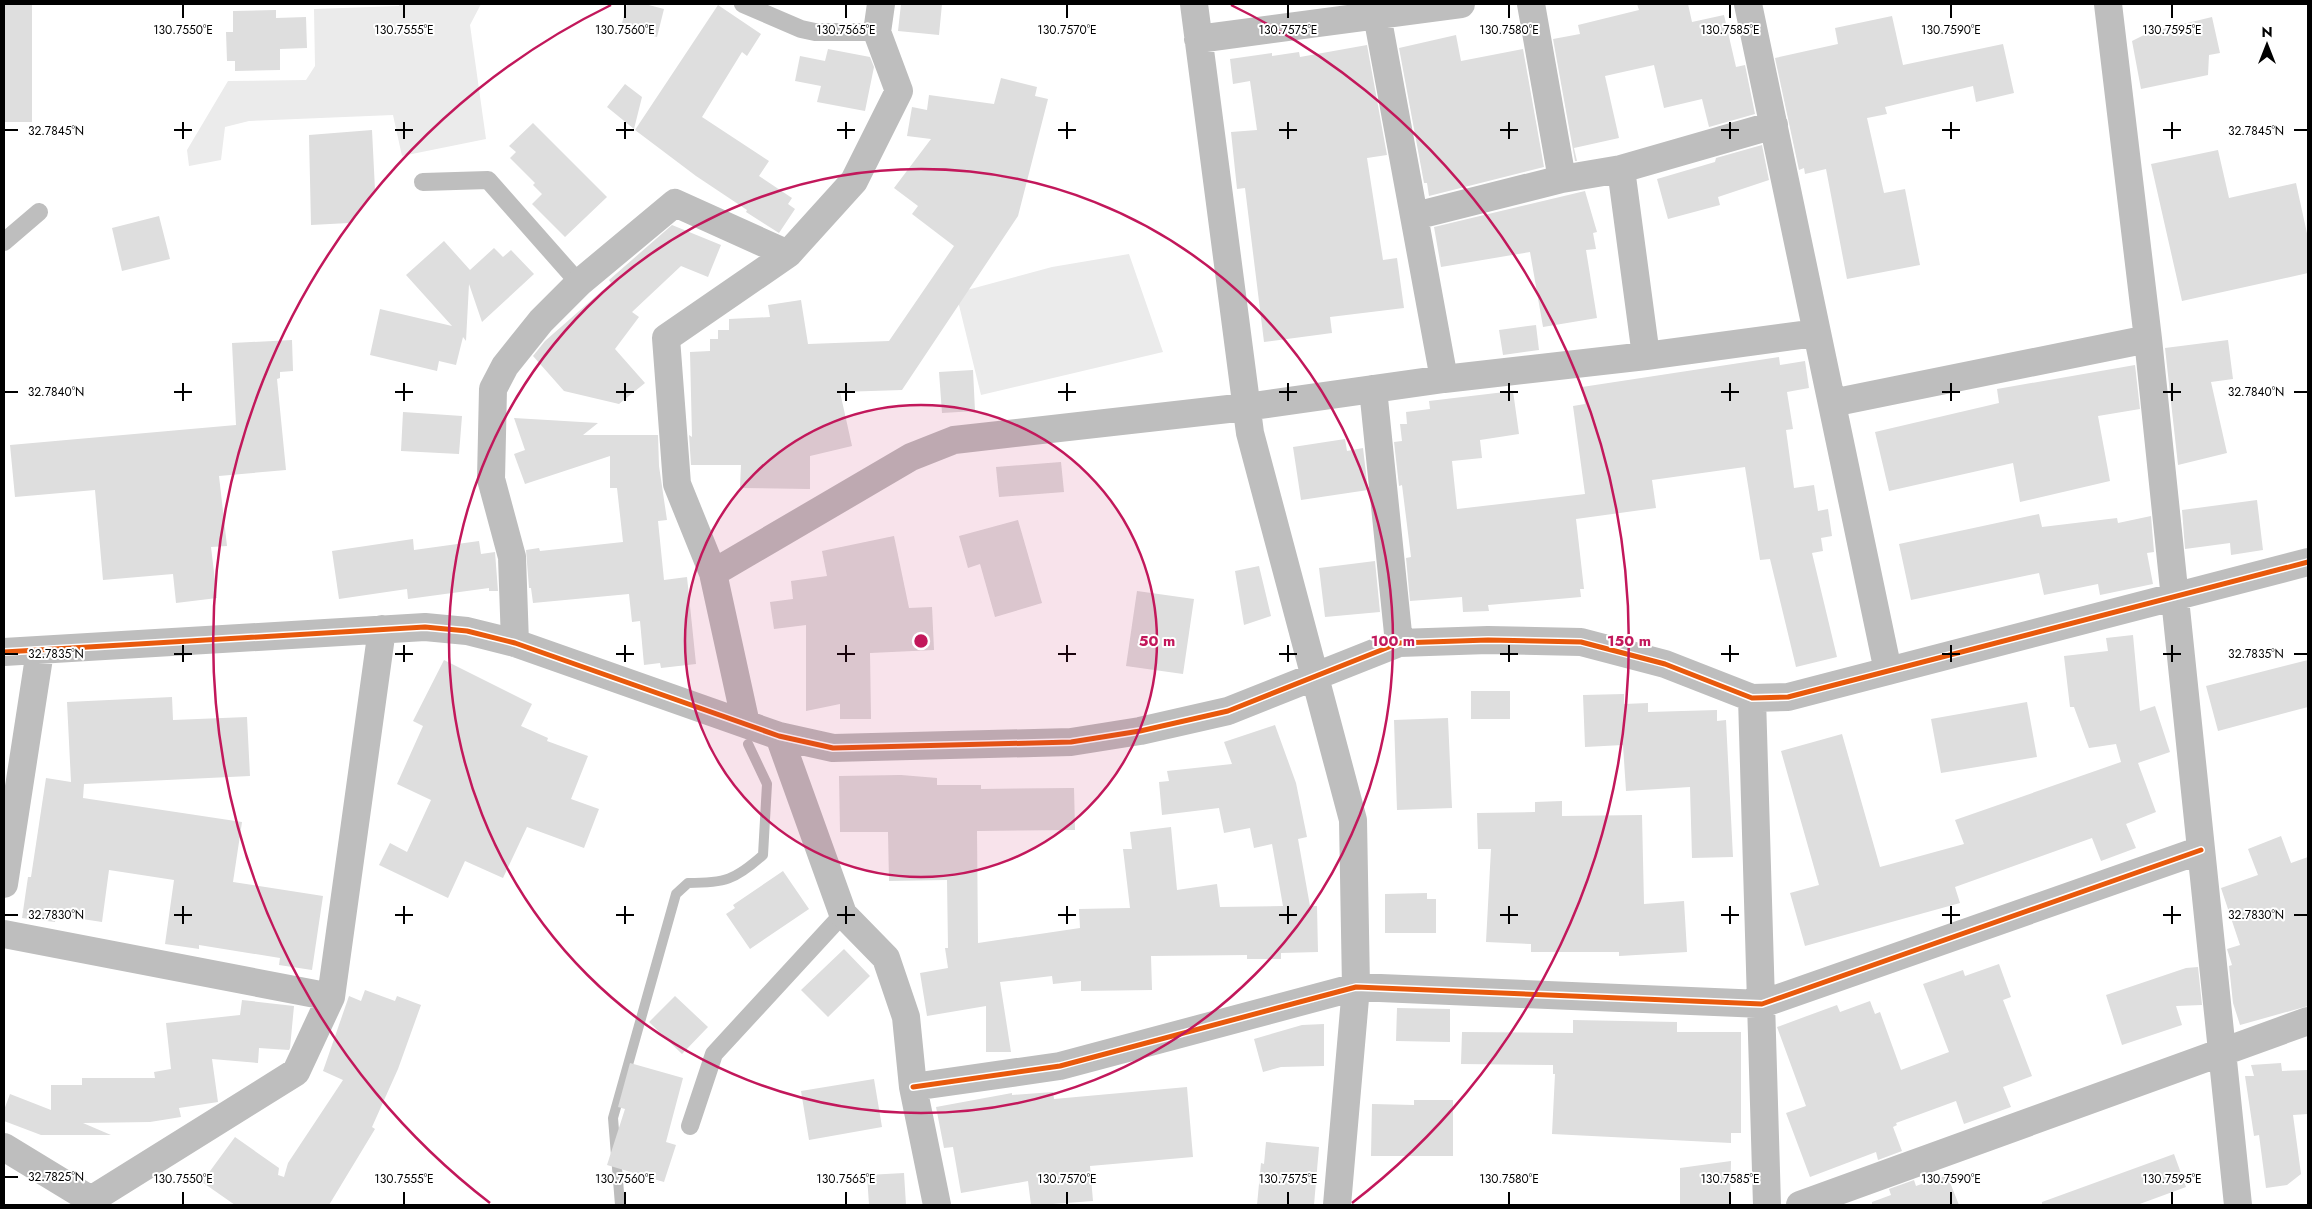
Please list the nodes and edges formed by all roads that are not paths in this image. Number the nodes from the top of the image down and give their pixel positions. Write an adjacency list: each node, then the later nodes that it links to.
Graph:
1 (743, 4): 9 (lane)
2 (881, 4): 9 (street)
3 (1194, 4): 10 (street)
4 (1461, 4): 8 (street)
5 (1531, 4): 13 (street)
6 (1748, 4): 11 (street)
7 (2108, 4): 21 (street)
8 (1377, 10): 10 (street); 16 (street)
9 (878, 32): 18 (street)
10 (1198, 39): 26 (street)
11 (1774, 125): 12 (street); 20 (street)
12 (1621, 169): 13 (street); 22 (street)
13 (1562, 178): 16 (street)
14 (423, 182): 19 (lane)
15 (39, 212): 17 (lane)
16 (1415, 216): 23 (street)
17 (4, 242)
18 (788, 254): 19 (street); 28 (street)
19 (579, 283): 31 (street)
20 (1816, 333): 22 (street); 25 (street)
21 (2148, 339): 25 (street); 29 (street)
22 (1646, 356): 23 (street)
23 (1444, 379): 24 (street)
24 (1373, 389): 26 (street); 32 (street)
25 (1832, 403): 35 (street)
26 (1246, 407): 28 (street); 36 (street)
27 (2308, 562): 29 (street)
28 (713, 574): 38 (street)
29 (2174, 597): 35 (street); 40 (street)
30 (382, 630): 31 (street); 33 (street); 45 (street)
31 (515, 642): 38 (street)
32 (1399, 643): 36 (street); 37 (street)
33 (40, 651): 34 (street); 41 (street)
34 (4, 652)
35 (1888, 671): 37 (street)
36 (1315, 677): 39 (street); 44 (street)
37 (1752, 698): 46 (street)
38 (746, 724): 39 (street)
39 (779, 736): 42 (street)
40 (2200, 850): 46 (street); 48 (street)
41 (4, 884)
42 (843, 914): 49 (street); 50 (lane)
43 (4, 934): 45 (street)
44 (1356, 987): 46 (street); 49 (street); 54 (street)
45 (331, 997): 52 (street)
46 (1762, 1004): 55 (street)
47 (2308, 1021): 48 (street)
48 (2221, 1052): 56 (street); 57 (street)
49 (913, 1087): 53 (street)
50 (690, 1126)
51 (4, 1148): 52 (street)
52 (90, 1202)
53 (937, 1205)
54 (1336, 1205)
55 (1767, 1205)
56 (1800, 1205)
57 (2238, 1205)

